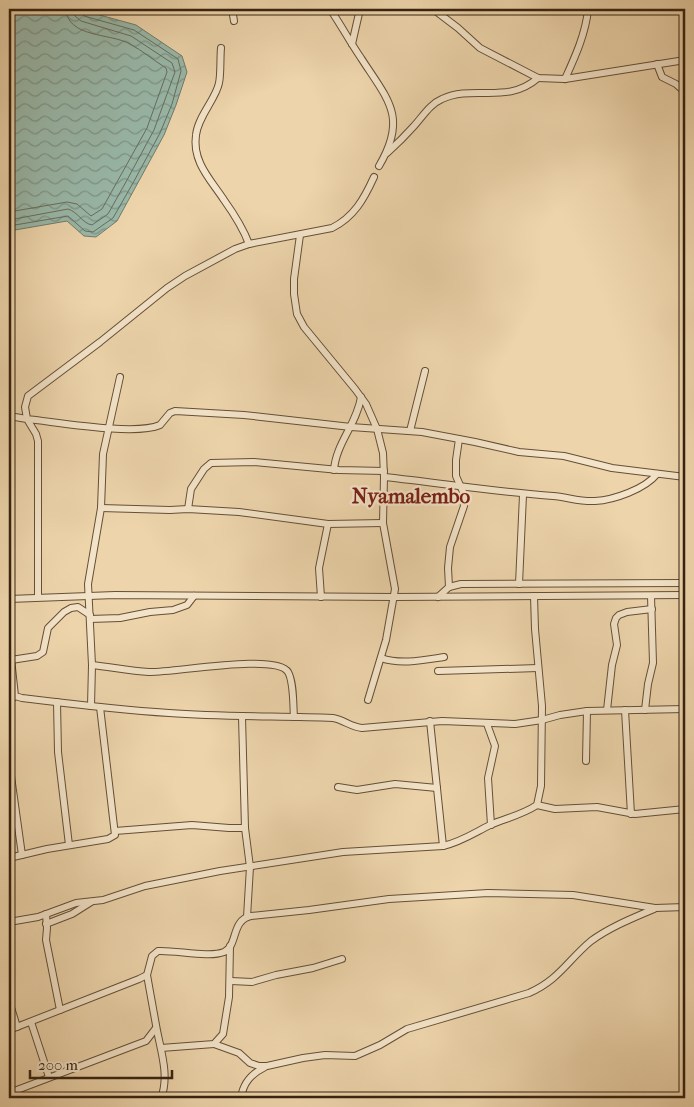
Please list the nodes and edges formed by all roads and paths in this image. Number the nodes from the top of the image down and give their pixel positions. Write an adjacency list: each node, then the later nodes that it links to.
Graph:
1 (232, 9): 6 (street)
2 (330, 9): 7 (street)
3 (360, 9): 7 (street)
4 (433, 9): 11 (street)
5 (588, 9): 12 (street)
6 (234, 21)
7 (352, 44): 14 (street)
8 (221, 48): 18 (street)
9 (685, 60): 10 (street)
10 (657, 64): 12 (street); 13 (street)
11 (538, 78): 12 (street); 14 (street)
12 (565, 79)
13 (685, 92)
14 (387, 153): 15 (street)
15 (379, 166)
16 (374, 177): 17 (street)
17 (300, 235): 18 (street); 21 (street)
18 (249, 244): 23 (street)
19 (425, 371): 27 (street)
20 (120, 377): 25 (street)
21 (361, 397): 24 (street); 26 (street)
22 (9, 416): 23 (street)
23 (27, 419): 25 (street); 48 (street)
24 (351, 427): 25 (street); 26 (street); 29 (street)
25 (109, 428): 35 (street)
26 (377, 429): 27 (street); 30 (street)
27 (410, 431): 28 (street)
28 (459, 439): 31 (street); 33 (street)
29 (334, 470): 30 (street); 36 (street)
30 (384, 474): 33 (street); 37 (street)
31 (657, 474): 32 (street); 34 (street)
32 (685, 477)
33 (460, 485): 34 (street); 41 (street)
34 (523, 495): 40 (street)
35 (101, 508): 36 (street); 42 (street)
36 (188, 509): 38 (street)
37 (383, 522): 38 (street); 49 (street)
38 (328, 524): 45 (street)
39 (685, 583): 40 (street)
40 (519, 584): 41 (street)
41 (449, 587): 50 (street)
42 (88, 595): 44 (street); 48 (street); 53 (street)
43 (685, 595): 47 (street)
44 (194, 596): 45 (street); 53 (street)
45 (321, 596): 49 (street)
46 (534, 596): 47 (street); 50 (street); 59 (street)
47 (651, 596): 52 (street)
48 (38, 597): 51 (street)
49 (394, 597): 50 (street); 56 (street)
50 (438, 597)
51 (9, 599)
52 (652, 610): 68 (street); 70 (street)
53 (90, 617): 57 (street); 58 (street)
54 (9, 640): 57 (street)
55 (444, 657): 56 (street)
56 (381, 658): 62 (street)
57 (11, 660): 61 (street)
58 (92, 665): 65 (street); 73 (street)
59 (538, 668): 60 (street); 74 (street)
60 (438, 670)
61 (15, 696): 63 (street); 64 (street)
62 (368, 700)
63 (9, 702)
64 (56, 702): 65 (street); 87 (street)
65 (91, 706): 66 (street)
66 (100, 707): 72 (street); 86 (street)
67 (685, 709): 70 (street)
68 (607, 710): 69 (street); 71 (street)
69 (625, 710): 70 (street); 83 (street)
70 (645, 710)
71 (587, 711): 74 (street); 77 (street)
72 (242, 717): 73 (street); 85 (street)
73 (294, 718): 75 (street)
74 (542, 720): 76 (street); 81 (street)
75 (430, 721): 76 (street); 80 (street)
76 (487, 724): 84 (street)
77 (586, 760)
78 (9, 762): 89 (street)
79 (338, 787): 80 (street)
80 (437, 788): 88 (street)
81 (538, 805): 83 (street); 84 (street)
82 (685, 809): 83 (street)
83 (631, 814)
84 (491, 824): 88 (street)
85 (245, 828): 86 (street); 91 (street)
86 (115, 831): 87 (street)
87 (69, 845): 89 (street)
88 (443, 846): 91 (street)
89 (22, 855): 90 (street)
90 (9, 858)
91 (250, 867): 92 (street); 96 (street)
92 (92, 901): 95 (street); 98 (street)
93 (685, 907): 94 (street)
94 (655, 908): 96 (street); 113 (street)
95 (46, 914): 97 (street); 98 (street)
96 (247, 917): 99 (street)
97 (9, 922)
98 (46, 924): 104 (street)
99 (230, 946): 101 (street); 102 (street)
100 (342, 959): 102 (street)
101 (148, 975): 104 (street); 107 (street)
102 (231, 981): 110 (street)
103 (9, 1001): 106 (street)
104 (60, 1010): 105 (street)
105 (31, 1022): 106 (street); 115 (street)
106 (17, 1027): 108 (street)
107 (156, 1028): 109 (street); 111 (street)
108 (9, 1030)
109 (146, 1041): 111 (street); 115 (street)
110 (214, 1044): 111 (street); 112 (street)
111 (160, 1045): 117 (street)
112 (250, 1063): 113 (street); 114 (street)
113 (267, 1066): 114 (street)
114 (251, 1076): 118 (street)
115 (49, 1077): 116 (street)
116 (12, 1094)
117 (161, 1098)
118 (241, 1098)

